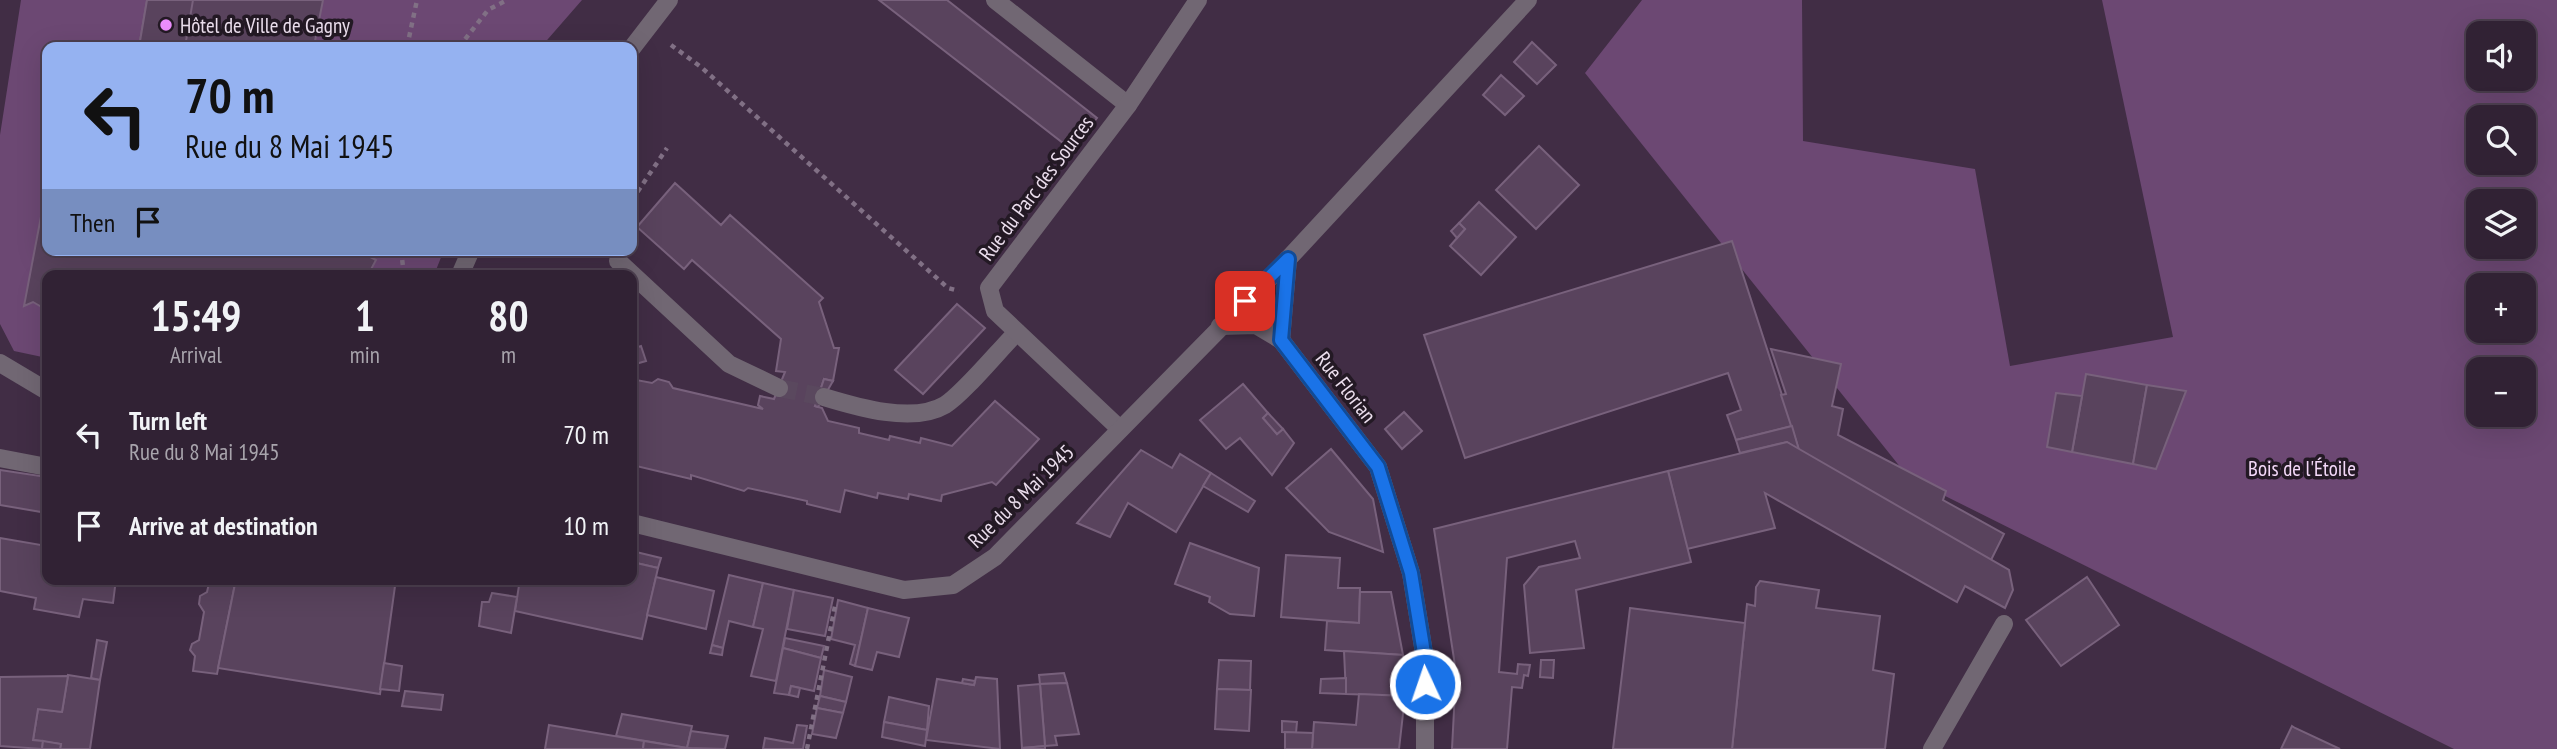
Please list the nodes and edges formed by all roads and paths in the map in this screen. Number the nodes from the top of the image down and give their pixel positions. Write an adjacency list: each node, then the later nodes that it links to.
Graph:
1 (417, 0): 8 (path)
2 (507, 0): 9 (path)
3 (669, 0): 7 (street)
4 (995, 0): 11 (street)
5 (1198, 0): 11 (street, Rue du Parc des Sources)
6 (1528, 0): 14 (street)
7 (648, 28): 10 (street); 18 (path)
8 (408, 42)
9 (463, 42)
10 (637, 42)
11 (1128, 105): 18 (street, Rue du Parc des Sources)
12 (667, 148): 13 (path)
13 (637, 193)
14 (1288, 259): 19 (street, Rue du 8 Mai 1945); 21 (street)
15 (618, 261): 16 (street)
16 (628, 270)
17 (637, 278): 24 (street)
18 (993, 304): 20 (street)
19 (1220, 326): 21 (street, Rue Florian); 26 (street, Rue du 8 Mai 1945)
20 (1017, 332): 25 (street); 26 (street)
21 (1281, 340): 33 (street, Rue Florian)
22 (0, 363): 23 (street)
23 (42, 388)
24 (779, 388)
25 (824, 397)
26 (1120, 429): 30 (street, Rue du 8 Mai 1945)
27 (0, 458): 28 (street)
28 (42, 466)
29 (637, 524): 30 (street, Rue du 8 Mai 1945)
30 (841, 575): 32 (path)
31 (2004, 624): 34 (street)
32 (807, 749)
33 (1425, 749)
34 (1932, 749)

